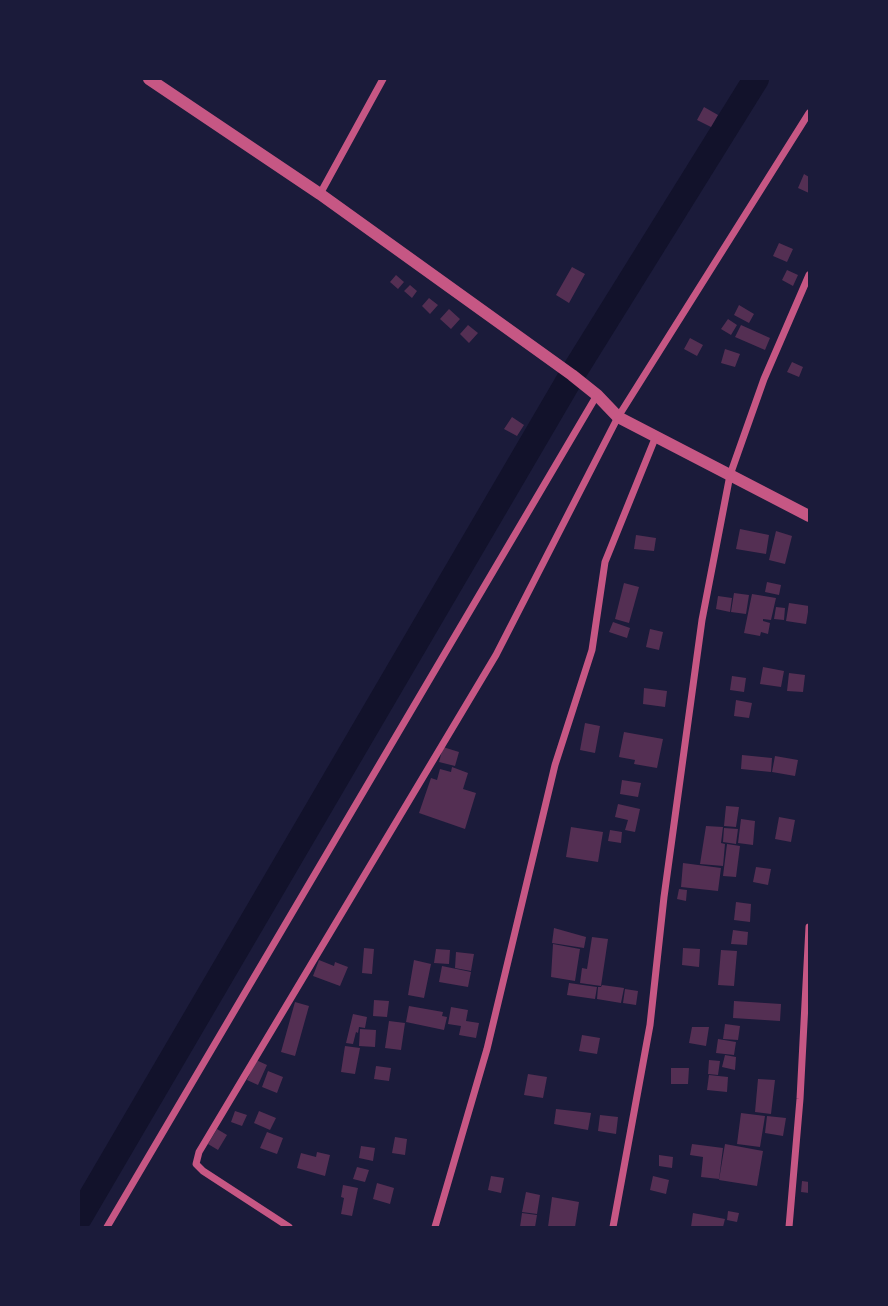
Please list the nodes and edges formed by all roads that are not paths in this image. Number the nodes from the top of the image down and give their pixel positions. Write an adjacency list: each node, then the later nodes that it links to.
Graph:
1 (149, 79): 4 (street)
2 (383, 79): 4 (street)
3 (809, 113): 7 (street)
4 (320, 194): 6 (street)
5 (809, 275): 9 (street)
6 (597, 395): 7 (street); 12 (street)
7 (618, 418): 8 (street); 13 (street)
8 (656, 436): 9 (street); 14 (street)
9 (730, 475): 10 (street); 15 (street)
10 (809, 516)
11 (809, 927): 16 (street)
12 (107, 1227)
13 (289, 1227)
14 (435, 1227)
15 (613, 1227)
16 (789, 1227)

